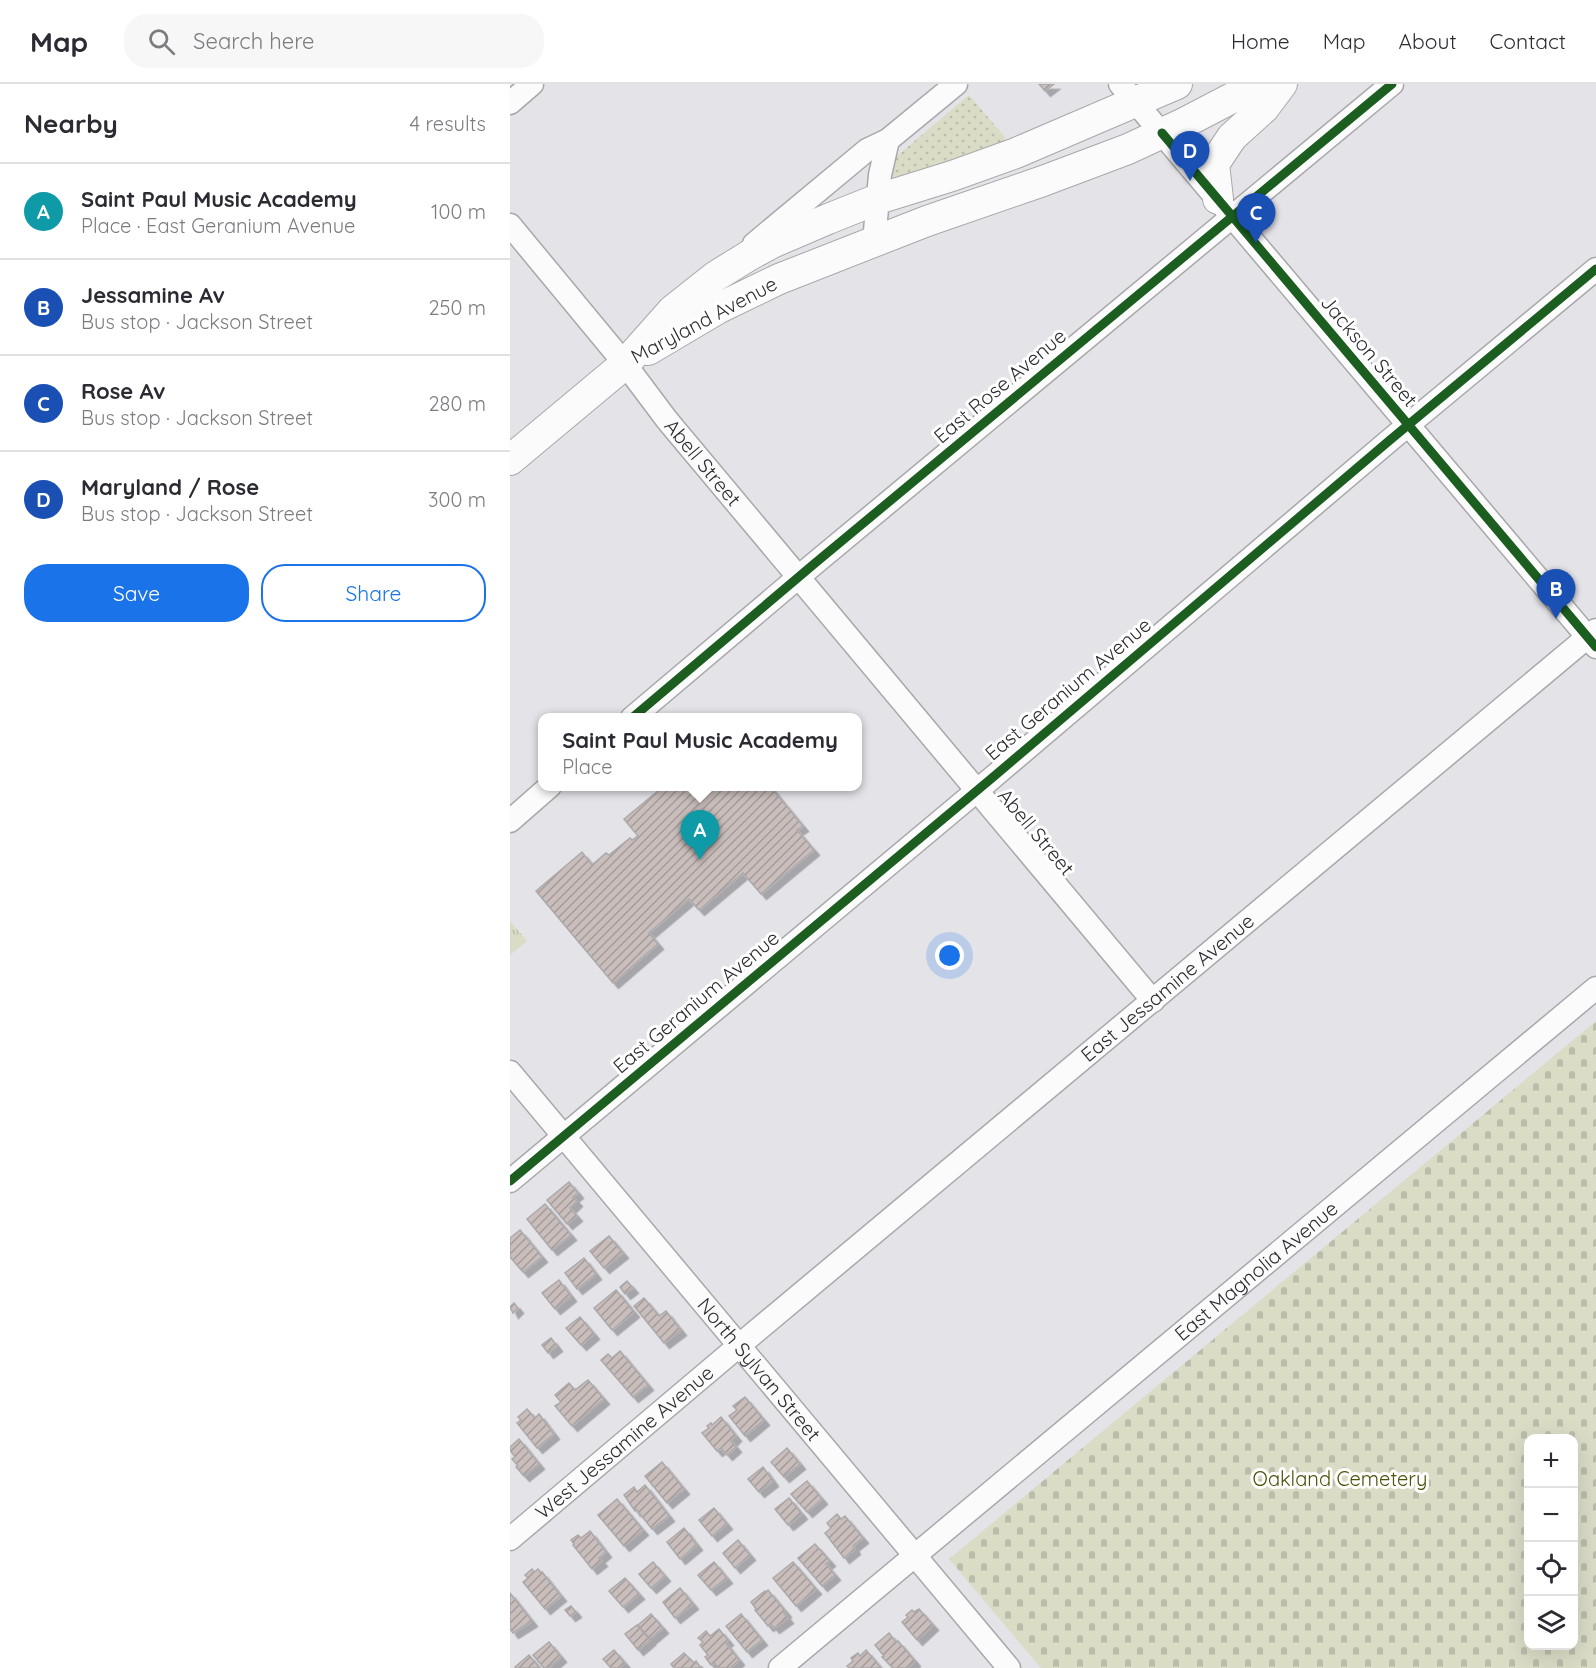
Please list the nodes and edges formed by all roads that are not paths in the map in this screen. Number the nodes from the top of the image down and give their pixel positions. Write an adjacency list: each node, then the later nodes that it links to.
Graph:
1 (532, 84): 8 (street)
2 (956, 84): 10 (street)
3 (1177, 84): 7 (main road, Maryland Avenue)
4 (1259, 84): 9 (main road, Maryland Avenue)
5 (1282, 84): 12 (main road)
6 (1392, 84): 12 (street, East Rose Avenue)
7 (1128, 93): 9 (street, Jackson Street); 11 (main road, Maryland Avenue)
8 (510, 103)
9 (1162, 133): 12 (street, Jackson Street); 14 (main road, Maryland Avenue)
10 (888, 140): 11 (street); 16 (street)
11 (878, 199): 14 (street); 16 (main road, Maryland Avenue)
12 (1226, 208): 18 (street, Jackson Street); 20 (street, East Rose Avenue)
13 (510, 225): 17 (street, Abell Street)
14 (874, 242): 17 (main road, Maryland Avenue)
15 (1596, 269): 18 (street, East Geranium Avenue)
16 (716, 276): 17 (main road, Maryland Avenue)
17 (625, 364): 19 (main road); 20 (street, Abell Street)
18 (1408, 424): 21 (street, Jackson Street); 23 (street, East Geranium Avenue)
19 (510, 460)
20 (799, 576): 22 (street, East Rose Avenue); 23 (street, Abell Street)
21 (1593, 638): 27 (street, East Jessamine Avenue)
22 (637, 713)
23 (977, 790): 27 (street, Abell Street); 29 (street, East Geranium Avenue)
24 (544, 791): 25 (street)
25 (510, 820)
26 (1596, 988): 33 (street, East Magnolia Avenue)
27 (1153, 1001): 31 (street, East Jessamine Avenue)
28 (510, 1072): 29 (street, North Sylvan Street)
29 (564, 1136): 30 (street, East Geranium Avenue); 31 (street, North Sylvan Street)
30 (510, 1181)
31 (740, 1346): 32 (street, West Jessamine Avenue); 33 (street, North Sylvan Street)
32 (510, 1539)
33 (916, 1556): 34 (street, East Magnolia Avenue); 35 (street, North Sylvan Street)
34 (780, 1668)
35 (1010, 1668)

